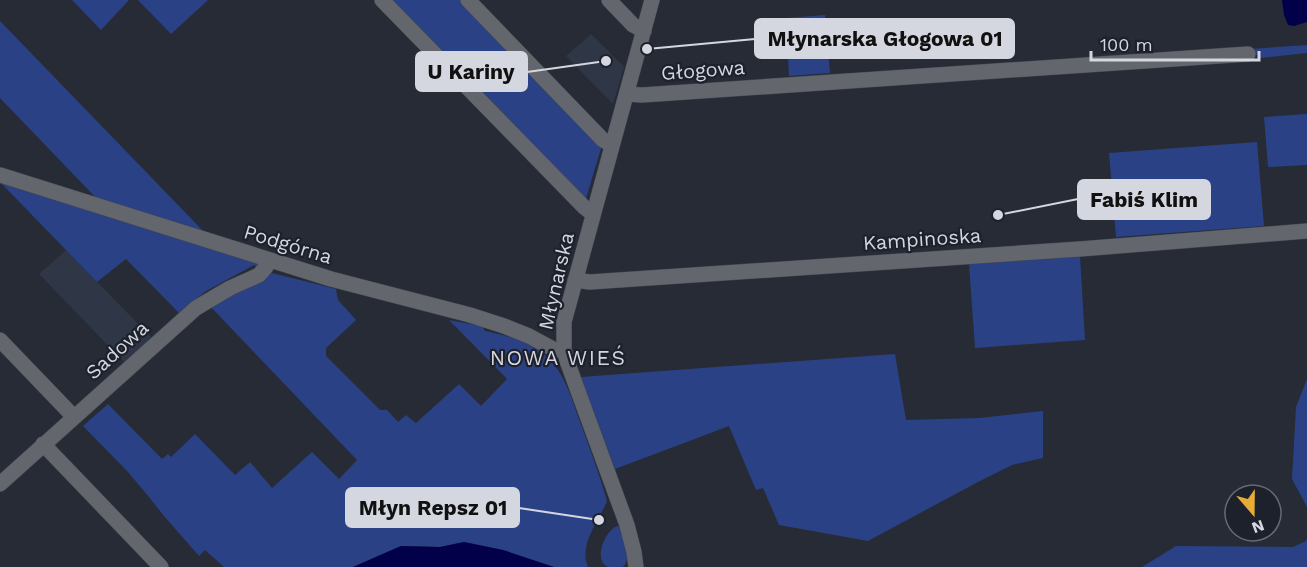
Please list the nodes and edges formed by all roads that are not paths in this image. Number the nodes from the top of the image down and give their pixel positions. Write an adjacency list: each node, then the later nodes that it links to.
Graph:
1 (382, 0): 10 (street)
2 (468, 0): 8 (street)
3 (609, 0): 5 (street)
4 (652, 0): 5 (street, Młynarska)
5 (644, 31): 7 (street, Młynarska)
6 (1248, 54): 7 (street, Głogowa)
7 (627, 94): 8 (street, Młynarska)
8 (612, 145): 10 (street, Młynarska)
9 (0, 175): 12 (street, Podgórna)
10 (593, 214): 13 (street, Młynarska)
11 (1307, 231): 13 (street, Kampinoska)
12 (268, 260): 15 (street, Podgórna); 16 (street, Sadowa)
13 (575, 280): 15 (street, Młynarska)
14 (0, 340): 16 (street)
15 (564, 350): 20 (street, Młynarska)
16 (74, 417): 17 (street, Sadowa)
17 (44, 444): 18 (street, Sadowa); 19 (street)
18 (0, 484)
19 (161, 567)
20 (636, 567)

